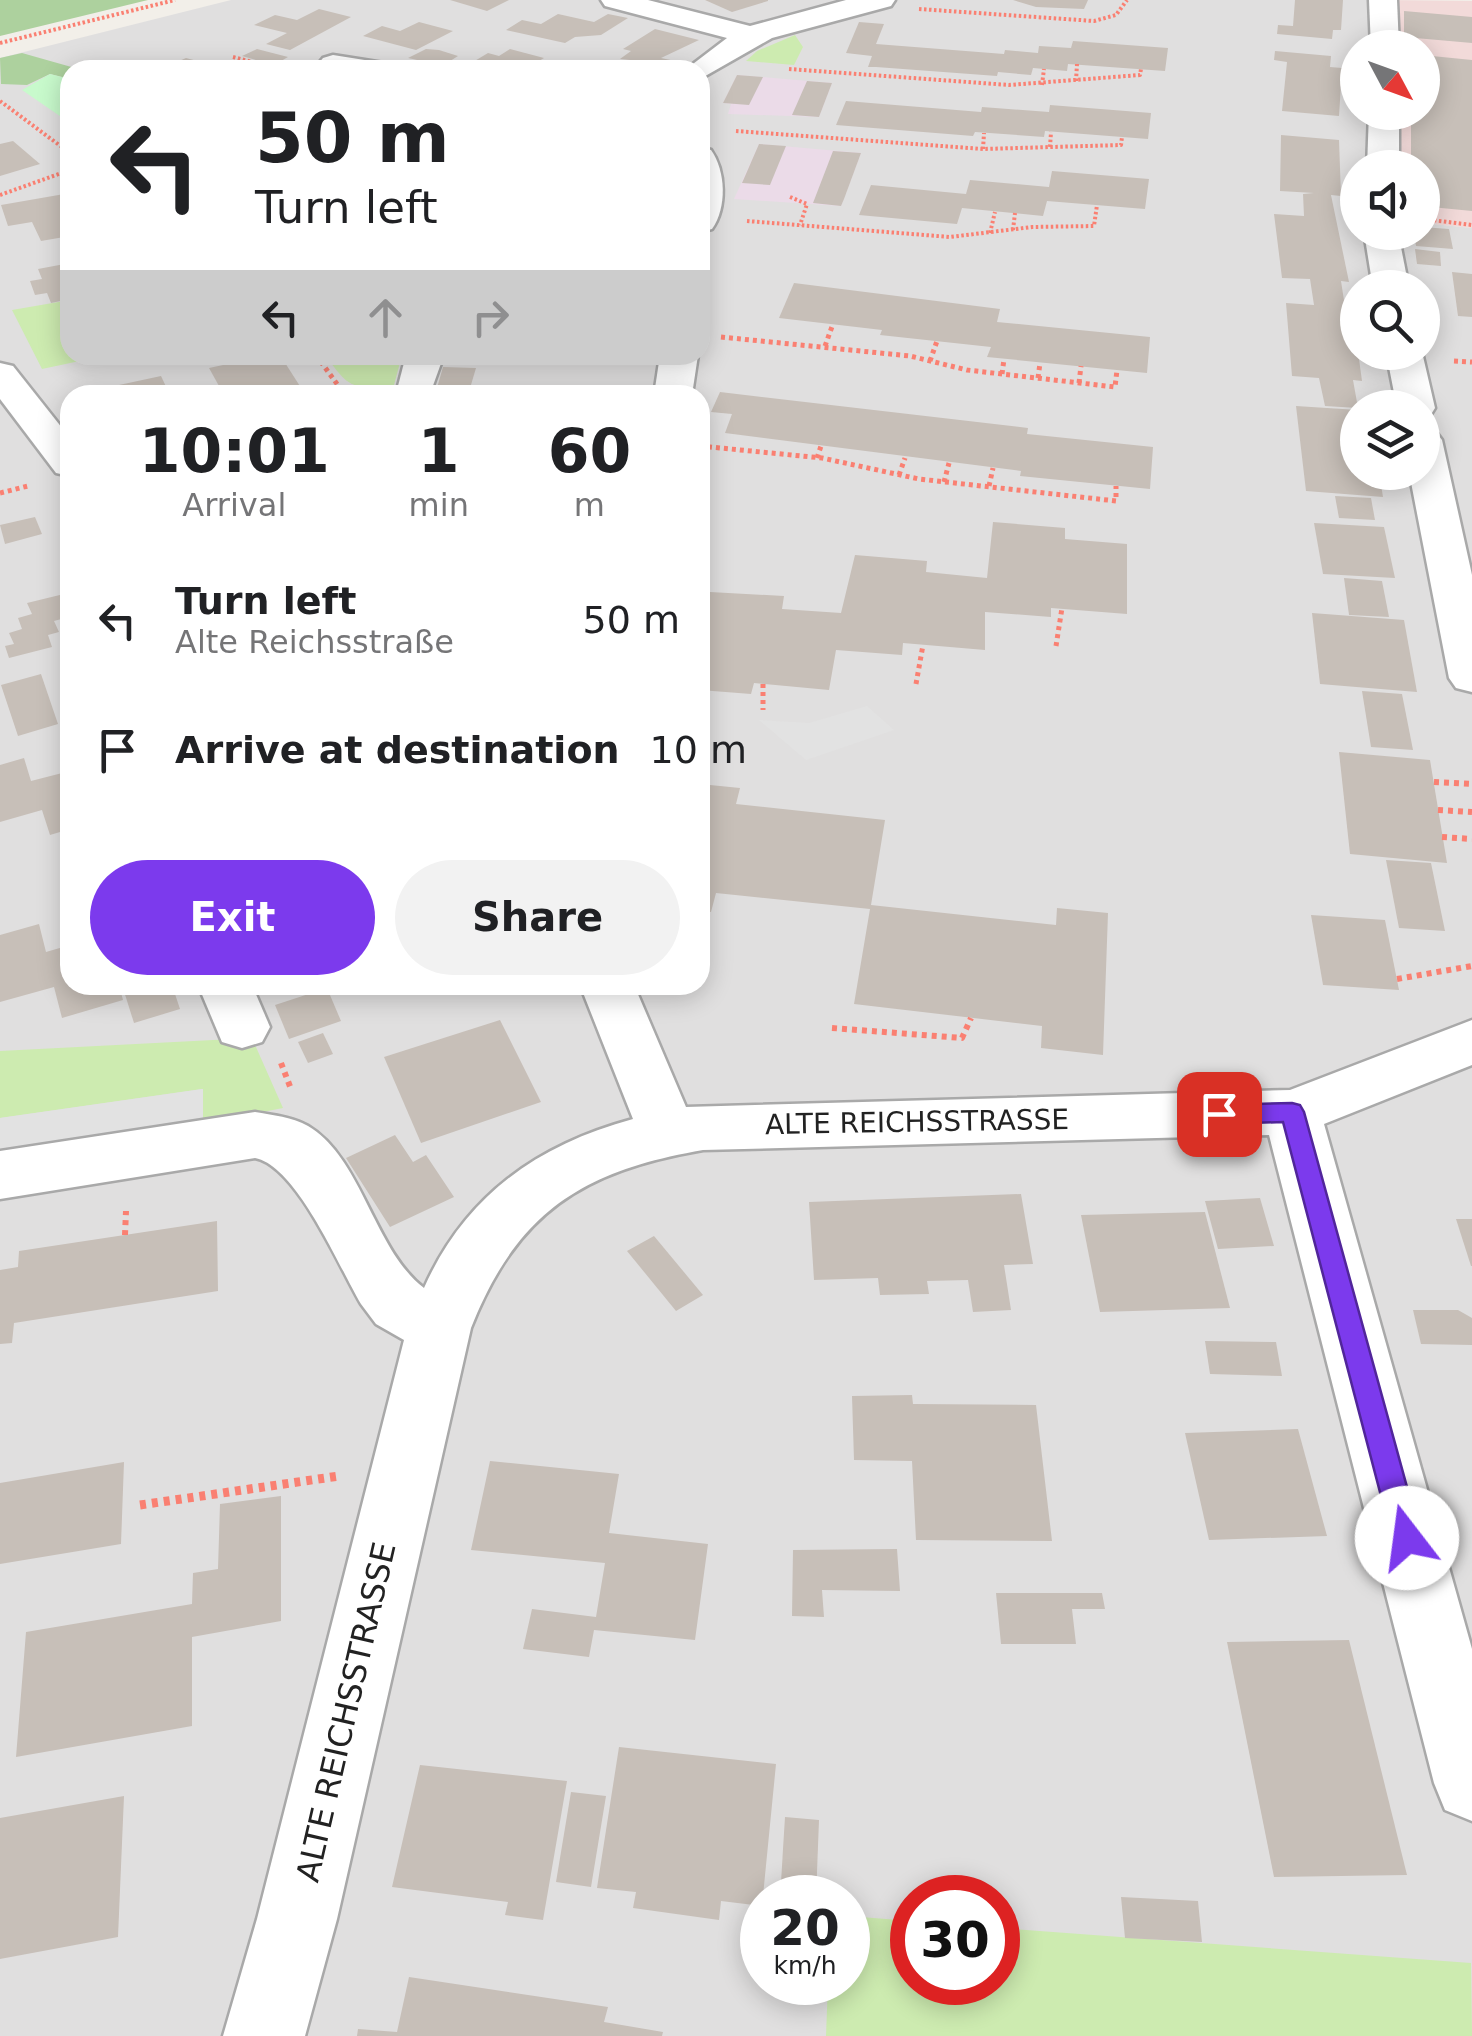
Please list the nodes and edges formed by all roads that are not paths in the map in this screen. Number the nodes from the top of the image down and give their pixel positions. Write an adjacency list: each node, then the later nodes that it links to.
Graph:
1 (615, 0): 5 (street)
2 (879, 0): 5 (street)
3 (1383, 0): 4 (street)
4 (1384, 30)
5 (750, 35): 6 (street)
6 (710, 63)
7 (0, 374): 8 (street)
8 (60, 451)
9 (1433, 490): 10 (street)
10 (1472, 678)
11 (611, 995): 14 (street)
12 (1472, 1042): 13 (street, ALTE REICHSSTRASSE)
13 (1292, 1112): 14 (street, ALTE REICHSSTRASSE); 17 (street)
14 (667, 1132): 16 (street, ALTE REICHSSTRASSE)
15 (0, 1175): 16 (street)
16 (439, 1328): 18 (street, ALTE REICHSSTRASSE)
17 (1472, 1782)
18 (264, 2036)

